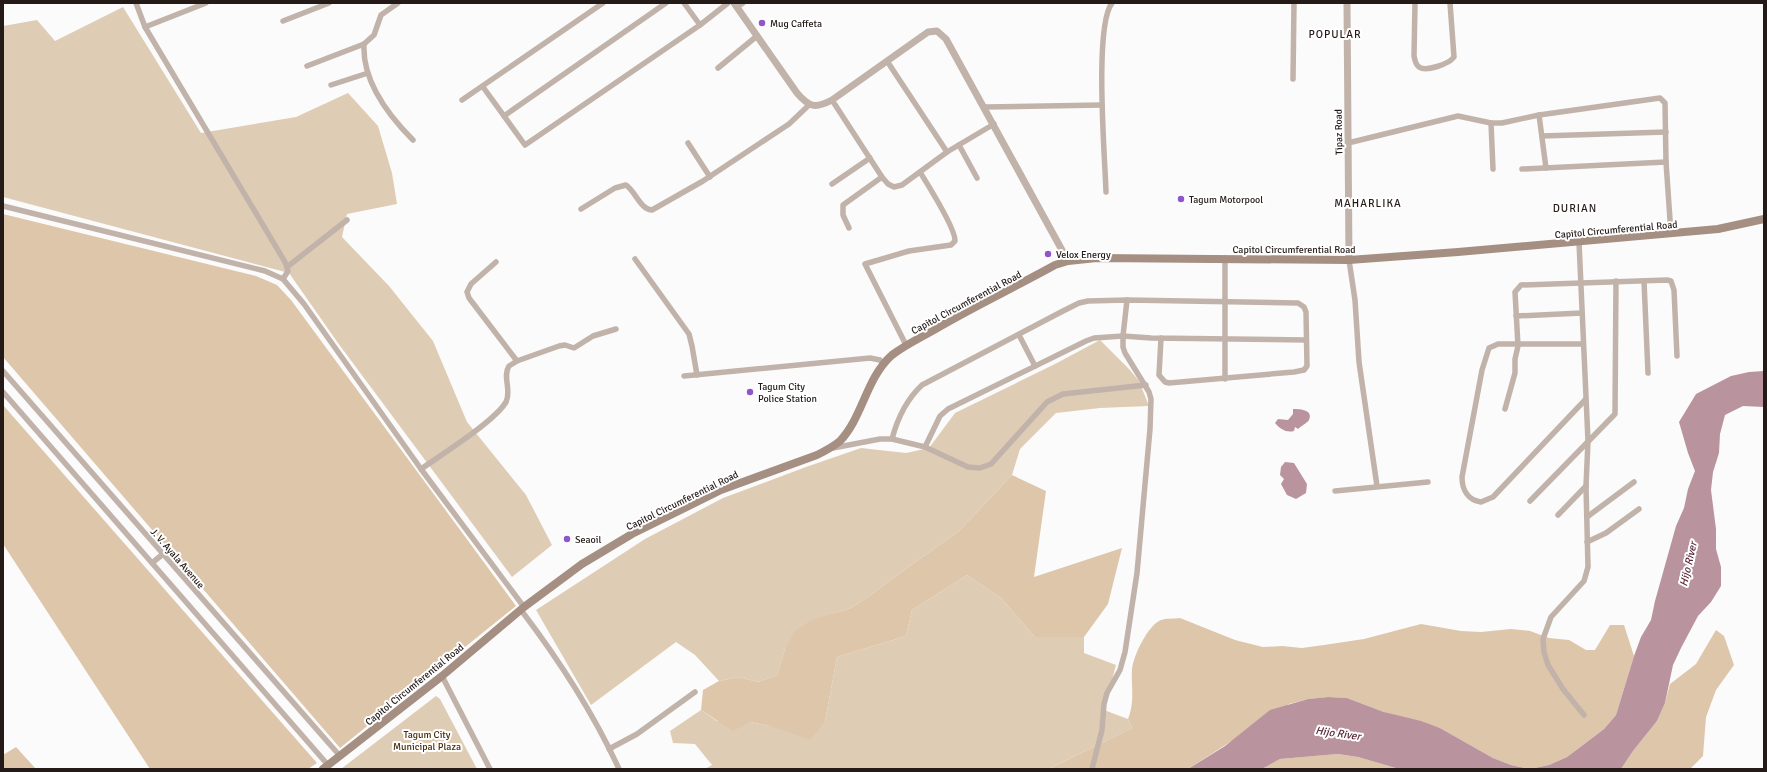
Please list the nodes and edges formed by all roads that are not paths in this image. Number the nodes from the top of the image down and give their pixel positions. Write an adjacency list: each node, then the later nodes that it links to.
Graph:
1 (136, 3): 17 (street)
2 (206, 3): 17 (street)
3 (329, 3): 15 (street)
4 (398, 3): 19 (street)
5 (603, 3): 26 (street)
6 (666, 3): 33 (street)
7 (684, 3): 16 (street)
8 (728, 3): 16 (street)
9 (1112, 3): 30 (street)
10 (1294, 3): 24 (street)
11 (1347, 3): 40 (street, Tipaz Road)
12 (1415, 3): 13 (street)
13 (1450, 3)
14 (738, 4): 18 (street)
15 (283, 21)
16 (700, 25): 33 (street)
17 (145, 27): 66 (street)
18 (757, 36): 22 (street); 29 (street)
19 (364, 44): 21 (street); 23 (street)
20 (887, 61): 28 (street); 31 (street); 42 (street)
21 (307, 66)
22 (718, 68)
23 (368, 72): 25 (street); 38 (street)
24 (1293, 79)
25 (331, 85)
26 (483, 86): 27 (street); 33 (street)
27 (462, 100)
28 (832, 100): 29 (street); 43 (street)
29 (809, 105): 49 (street)
30 (1102, 105): 31 (street); 53 (street)
31 (985, 107): 34 (street)
32 (1539, 115): 35 (street); 36 (street); 37 (street)
33 (504, 116)
34 (994, 124): 41 (street); 63 (street)
35 (1491, 124): 40 (street); 46 (street)
36 (1666, 132): 37 (street); 44 (street)
37 (1542, 136): 45 (street)
38 (413, 140)
39 (688, 143): 49 (street)
40 (1348, 143): 64 (street, Tipaz Road)
41 (959, 145): 42 (street); 51 (street)
42 (947, 152): 48 (street)
43 (870, 158): 50 (street); 52 (street)
44 (1666, 162): 45 (street); 59 (street)
45 (1546, 168): 47 (street)
46 (1493, 169)
47 (1522, 170)
48 (920, 172): 50 (street); 82 (street)
49 (710, 177): 55 (street)
50 (882, 177): 58 (street)
51 (977, 178)
52 (832, 184)
53 (1106, 192)
54 (3, 206): 67 (street)
55 (581, 209)
56 (1764, 219): 59 (main road, Capitol Circumferential Road)
57 (347, 220): 66 (street)
58 (849, 228)
59 (1671, 234): 60 (main road, Capitol Circumferential Road)
60 (1579, 242): 64 (main road, Capitol Circumferential Road); 70 (street)
61 (1226, 258): 63 (main road, Capitol Circumferential Road); 64 (main road, Capitol Circumferential Road); 72 (street)
62 (635, 259): 90 (street)
63 (1068, 260): 82 (main road, Capitol Circumferential Road)
64 (1349, 260): 104 (street)
65 (496, 262): 85 (street)
66 (287, 267): 67 (street)
67 (283, 280): 101 (street)
68 (1616, 281): 69 (street); 70 (street); 98 (street)
69 (1644, 281): 84 (street); 89 (street)
70 (1581, 282): 73 (street); 74 (street)
71 (1127, 300): 72 (street); 76 (street); 77 (street)
72 (1225, 302): 79 (street); 80 (street)
73 (1582, 313): 74 (street); 81 (street)
74 (1516, 316): 83 (street)
75 (616, 329): 85 (street)
76 (1020, 335): 87 (street); 97 (street)
77 (1123, 336): 78 (street); 87 (street); 93 (street)
78 (1161, 338): 79 (street); 92 (street)
79 (1224, 339): 80 (street); 92 (street)
80 (1306, 340): 92 (street)
81 (1583, 344): 83 (street); 95 (street)
82 (906, 346): 86 (main road, Capitol Circumferential Road)
83 (1518, 346): 95 (street); 96 (street)
84 (1676, 356)
85 (517, 361): 101 (street)
86 (884, 364): 90 (street); 100 (main road, Capitol Circumferential Road)
87 (1035, 366): 99 (street)
88 (3, 371): 112 (street, J. V. Ayala Avenue)
89 (1648, 373)
90 (697, 375): 91 (street)
91 (684, 376)
92 (1225, 378)
93 (1146, 385): 99 (street); 123 (street)
94 (3, 392): 113 (street)
95 (1585, 400): 98 (street)
96 (1505, 409)
97 (892, 439): 99 (street); 100 (street)
98 (1588, 441): 105 (street); 107 (street)
99 (925, 447)
100 (830, 448): 114 (main road, Capitol Circumferential Road)
101 (421, 469): 114 (street)
102 (1428, 482): 104 (street)
103 (1634, 482): 110 (street)
104 (1377, 486): 106 (street)
105 (1586, 486): 109 (street); 110 (street)
106 (1335, 491)
107 (1530, 501)
108 (1638, 509): 111 (street)
109 (1558, 515)
110 (1587, 517): 111 (street)
111 (1587, 542): 117 (street)
112 (163, 554): 113 (street); 119 (street, J. V. Ayala Avenue)
113 (152, 563): 120 (street)
114 (522, 609): 115 (main road, Capitol Circumferential Road); 118 (street)
115 (442, 676): 119 (main road, Capitol Circumferential Road); 121 (street)
116 (695, 692): 118 (street)
117 (1584, 715)
118 (609, 749): 122 (street)
119 (340, 756): 120 (main road, Capitol Circumferential Road)
120 (326, 767)
121 (490, 769)
122 (619, 769)
123 (1092, 769)

